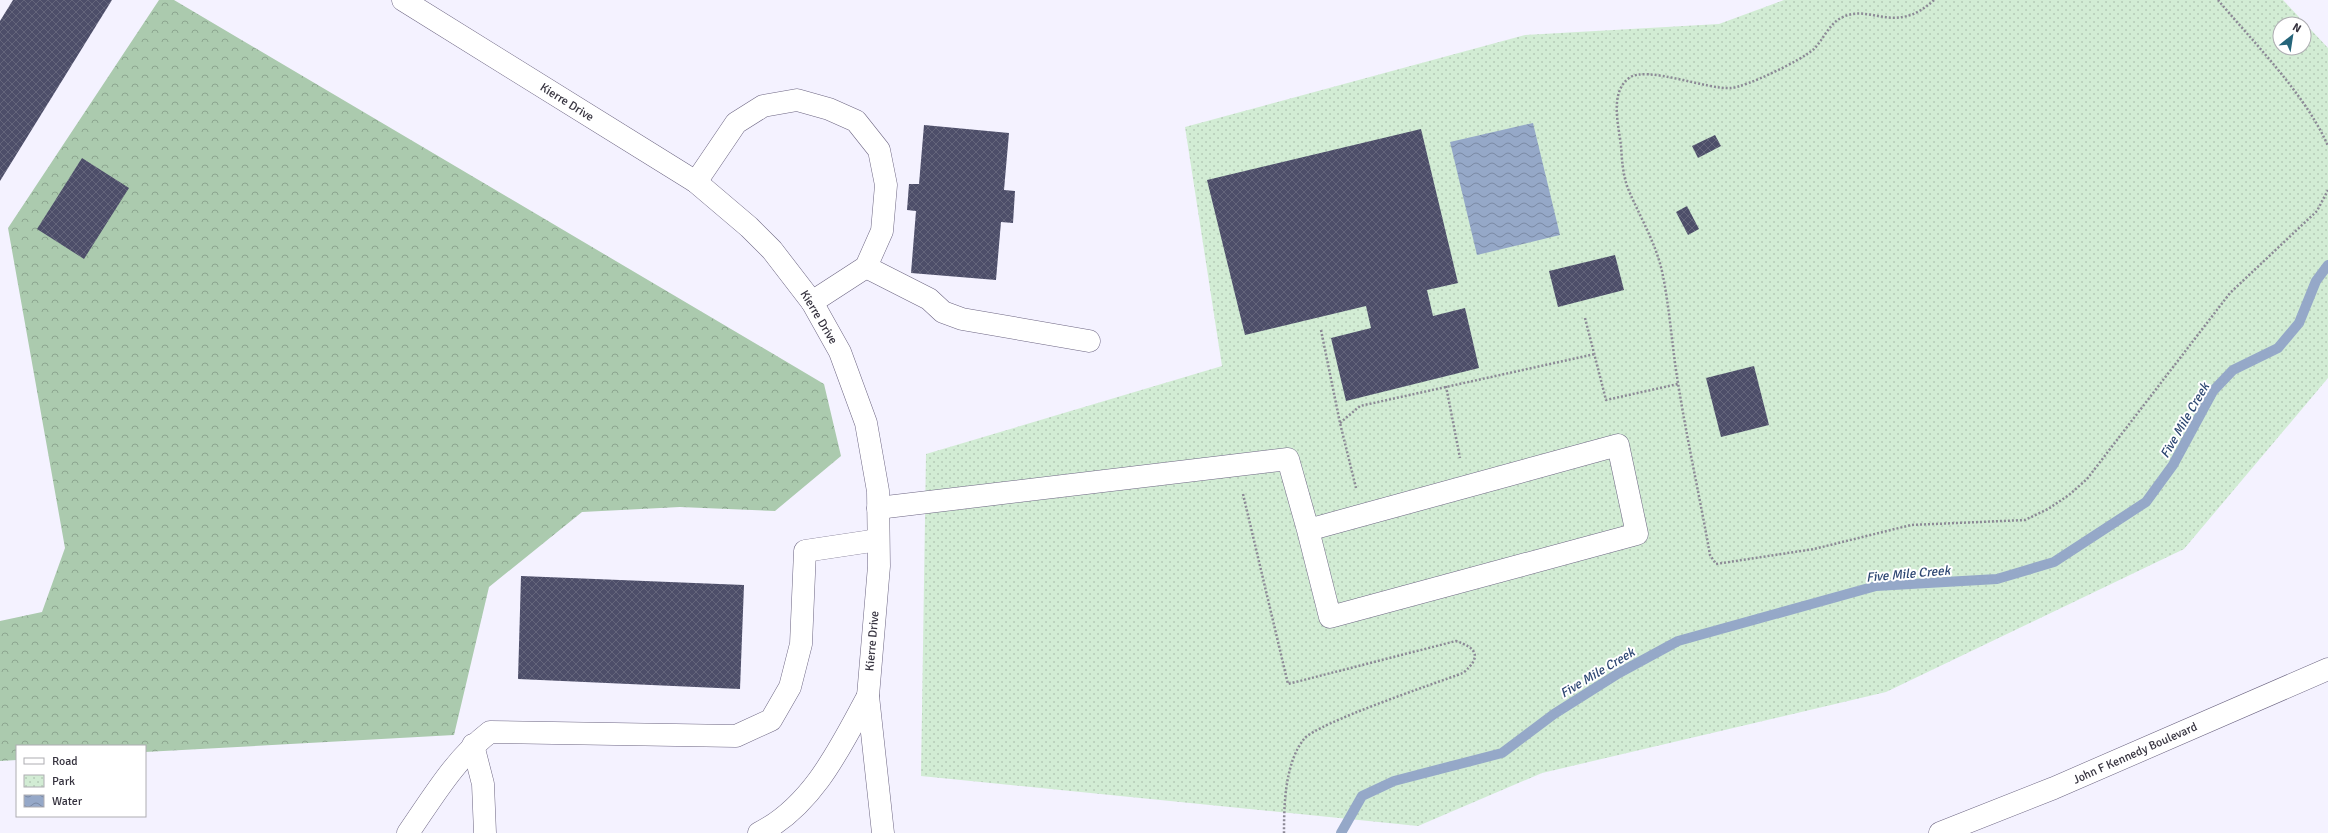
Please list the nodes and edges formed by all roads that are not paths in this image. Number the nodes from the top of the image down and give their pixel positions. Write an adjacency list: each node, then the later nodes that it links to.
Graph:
1 (403, 0): 2 (street, Kierre Drive)
2 (696, 182): 3 (street); 4 (street, Kierre Drive)
3 (866, 268): 4 (street); 5 (street)
4 (812, 302): 6 (street, Kierre Drive)
5 (1089, 342)
6 (878, 508): 7 (street); 8 (street, Kierre Drive)
7 (1308, 530): 7 (street)
8 (878, 540): 10 (street, Kierre Drive); 11 (street)
9 (2328, 668): 16 (street, John F Kennedy Boulevard)
10 (868, 696): 14 (street); 15 (street, Kierre Drive)
11 (473, 745): 12 (street); 13 (street)
12 (408, 833)
13 (485, 833)
14 (759, 833)
15 (883, 833)
16 (1940, 833)

